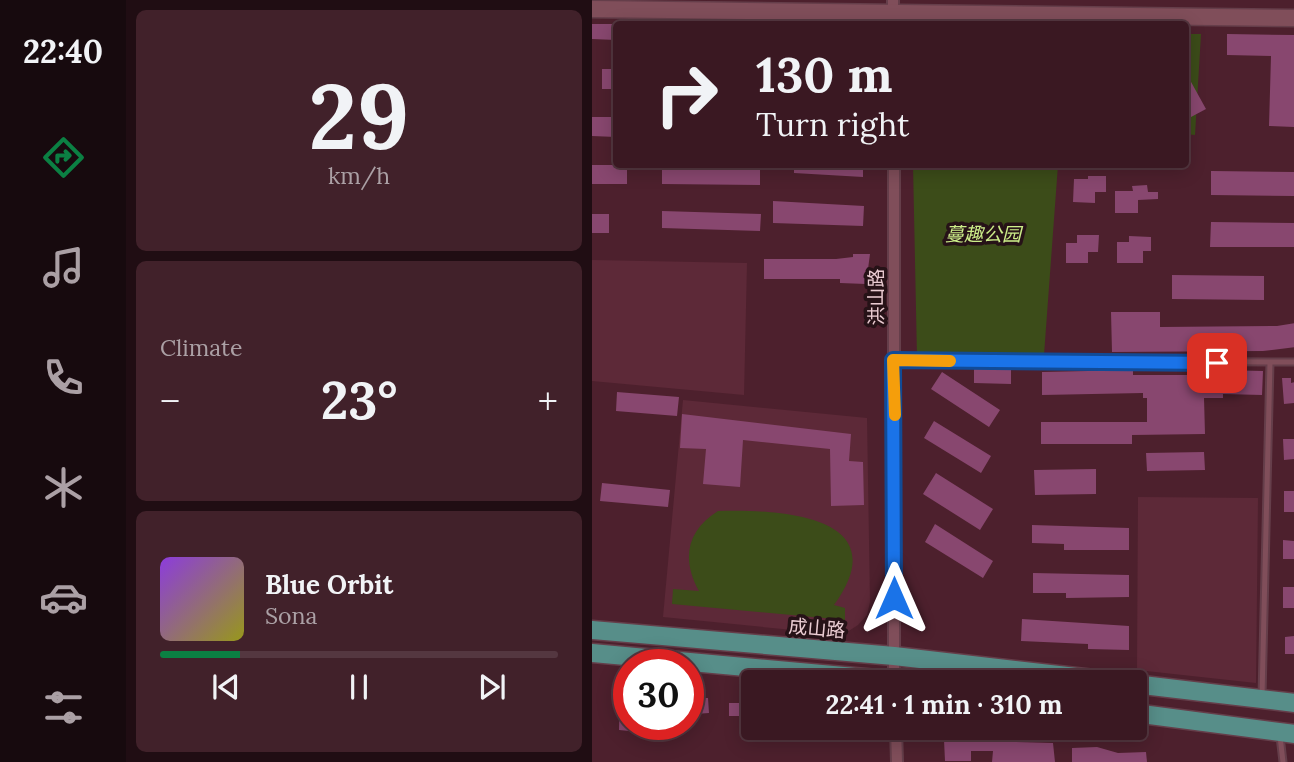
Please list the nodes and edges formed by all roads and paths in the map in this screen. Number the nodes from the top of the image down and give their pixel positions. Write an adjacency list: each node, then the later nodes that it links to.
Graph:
1 (592, 9): 2 (street)
2 (893, 12): 3 (street)
3 (1294, 18)
4 (894, 168): 5 (street, 洪山路)
5 (893, 360): 6 (lane); 10 (street, 洪山路)
6 (1270, 362): 7 (lane); 15 (lane)
7 (1294, 362)
8 (592, 630): 10 (main road, 成山路)
9 (592, 653): 11 (main road)
10 (894, 656): 12 (street, 洪山路); 13 (main road, 成山路)
11 (773, 670)
12 (897, 670)
13 (1016, 670)
14 (1147, 686): 15 (main road)
15 (1262, 699): 16 (main road)
16 (1294, 703)
17 (1147, 715): 18 (main road)
18 (1287, 733): 21 (lane)
19 (896, 740): 20 (street)
20 (897, 762)
21 (1283, 762)

